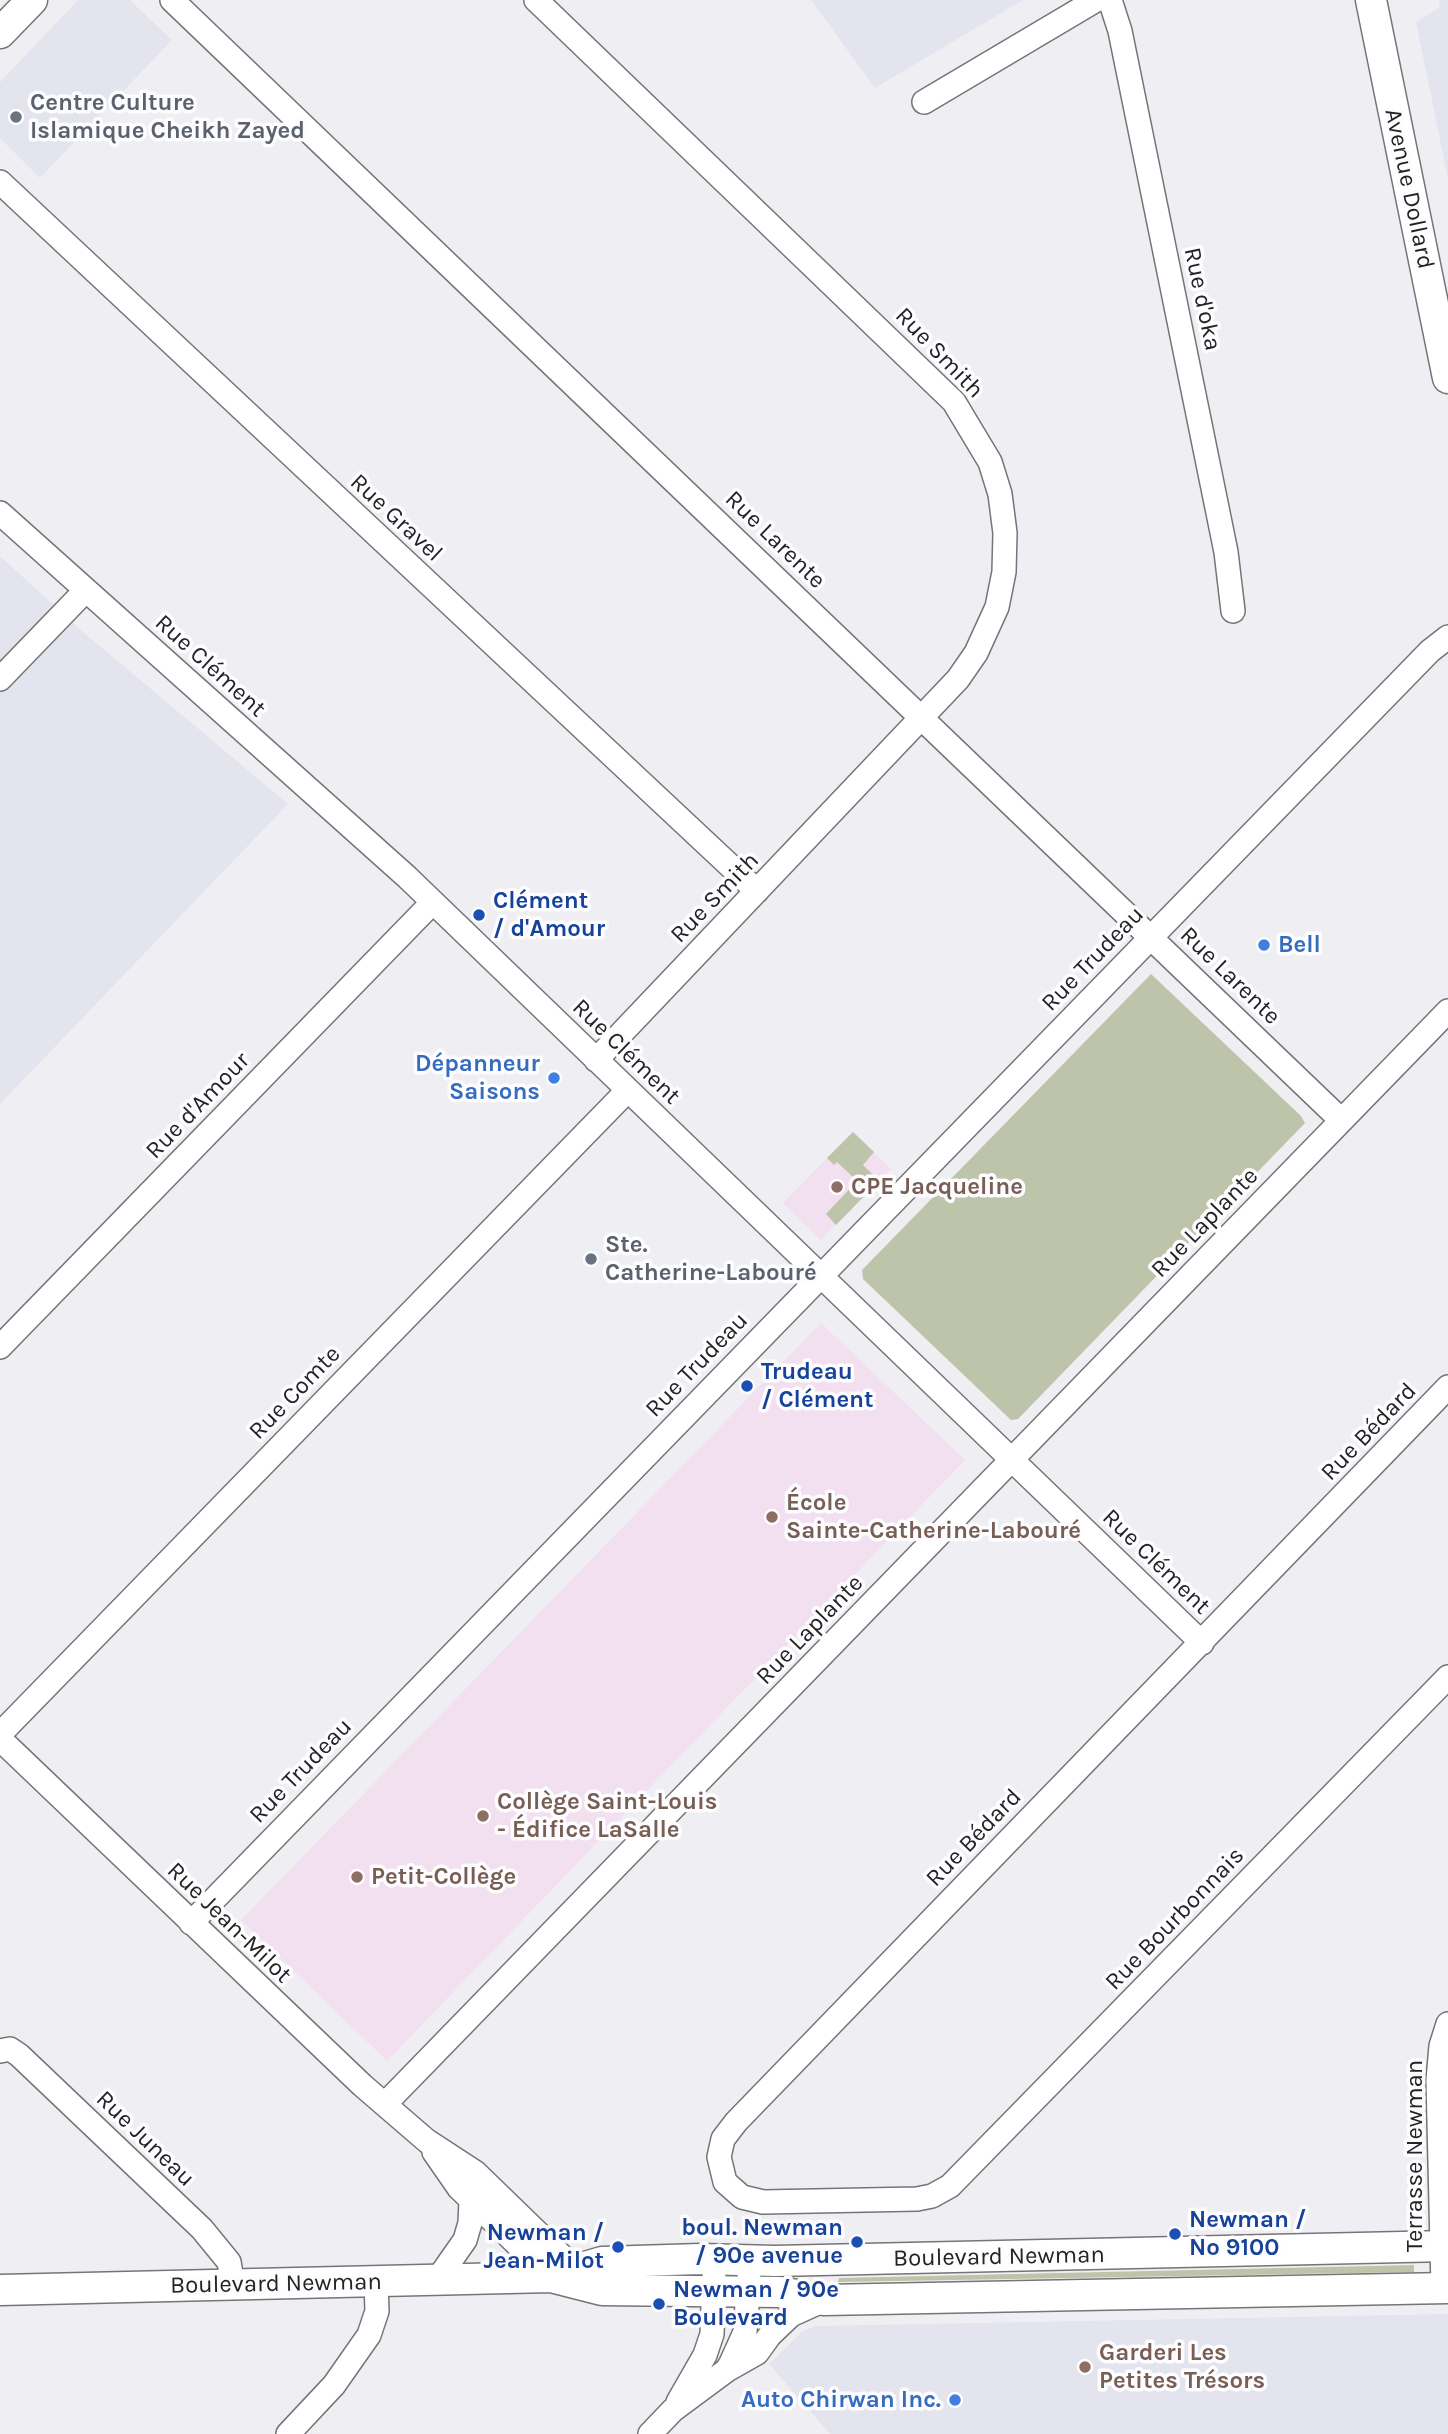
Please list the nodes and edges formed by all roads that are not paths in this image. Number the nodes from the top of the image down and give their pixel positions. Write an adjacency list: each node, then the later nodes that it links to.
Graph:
1 (32, 0): 7 (main road)
2 (172, 0): 16 (street, Rue Larente)
3 (536, 0): 16 (street, Rue Smith)
4 (1096, 0): 8 (street)
5 (1110, 0): 13 (street, Rue d'oka)
6 (1371, 0): 10 (main road, Avenue Dollard)
7 (0, 33)
8 (924, 103)
9 (0, 182): 17 (street, Rue Gravel)
10 (1448, 378)
11 (0, 513): 12 (street, Rue Clément)
12 (86, 590): 15 (street); 18 (street, Rue Clément)
13 (1233, 611)
14 (1448, 637): 19 (street, Rue Trudeau)
15 (0, 679)
16 (924, 718): 17 (street, Rue Smith); 19 (street, Rue Larente)
17 (757, 891): 21 (street, Rue Smith)
18 (433, 902): 21 (street, Rue Clément); 25 (street, Rue d'Amour)
19 (1152, 937): 23 (street, Rue Larente); 24 (street, Rue Trudeau)
20 (1448, 1012): 23 (street, Rue Laplante)
21 (596, 1060): 22 (street, Rue Clément)
22 (628, 1090): 24 (street, Rue Clément); 30 (street, Rue Comte)
23 (1341, 1120): 27 (street, Rue Laplante)
24 (821, 1276): 27 (street, Rue Clément); 31 (street, Rue Trudeau)
25 (0, 1347)
26 (1448, 1387): 28 (street, Rue Bédard)
27 (1013, 1460): 28 (street, Rue Clément); 34 (street, Rue Laplante)
28 (1202, 1643): 36 (street, Rue Bédard)
29 (1448, 1677): 36 (street, Rue Bourbonnais)
30 (0, 1736): 31 (street, Rue Jean-Milot)
31 (191, 1923): 34 (street, Rue Jean-Milot)
32 (1448, 2024): 38 (street, Terrasse Newman)
33 (0, 2051): 44 (street, Rue Juneau)
34 (385, 2104): 35 (street, Rue Jean-Milot)
35 (427, 2141): 37 (street, Rue Jean-Milot); 41 (street, Rue Jean-Milot)
36 (937, 2194)
37 (471, 2200): 41 (street, Rue Jean-Milot); 42 (street)
38 (1445, 2246): 40 (main road, Boulevard Newman); 45 (street, Terrasse Newman)
39 (714, 2259): 40 (main road, Boulevard Newman); 41 (main road, Boulevard Newman); 47 (street)
40 (750, 2260): 48 (street)
41 (564, 2274): 42 (main road, Boulevard Newman); 47 (main road, Boulevard Newman)
42 (437, 2280): 43 (main road, Boulevard Newman)
43 (376, 2282): 44 (main road, Boulevard Newman); 52 (street)
44 (233, 2286): 46 (main road, Boulevard Newman)
45 (1445, 2288): 49 (main road, Boulevard Newman)
46 (0, 2290)
47 (714, 2291): 48 (main road, Boulevard Newman); 51 (street)
48 (748, 2291): 49 (main road, Boulevard Newman); 50 (street)
49 (824, 2300): 50 (street)
50 (727, 2370): 51 (street)
51 (673, 2410): 53 (street)
52 (288, 2434)
53 (650, 2434)

